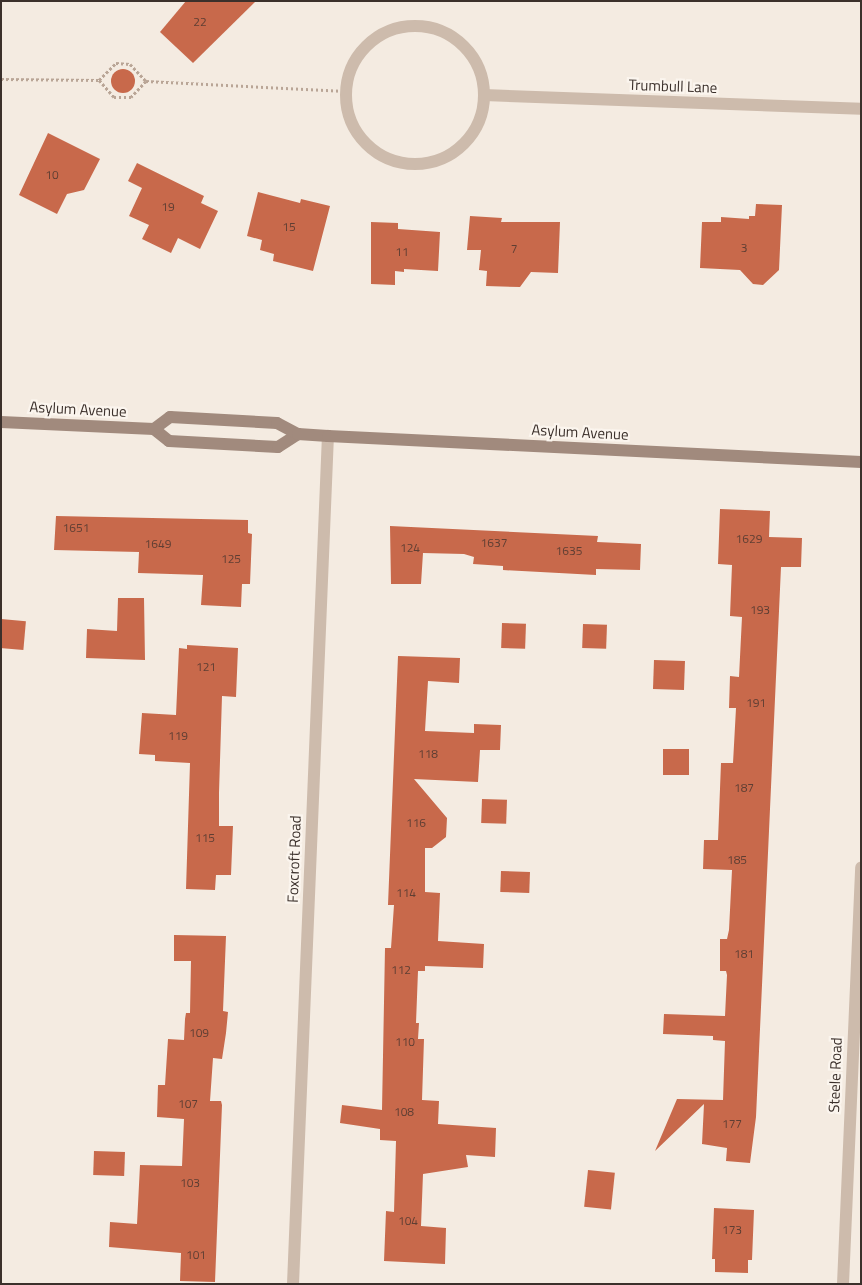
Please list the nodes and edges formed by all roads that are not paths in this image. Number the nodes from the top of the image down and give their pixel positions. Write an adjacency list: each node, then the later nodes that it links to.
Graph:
1 (484, 95): 1 (street); 2 (street, Trumbull Lane)
2 (861, 110)
3 (1, 422): 4 (main road, Asylum Avenue)
4 (154, 429): 5 (main road, Asylum Avenue); 5 (main road, Asylum Avenue)
5 (298, 434): 6 (main road, Asylum Avenue)
6 (328, 436): 7 (main road, Asylum Avenue); 9 (street, Foxcroft Road)
7 (861, 462)
8 (861, 868): 10 (street, Steele Road)
9 (293, 1284)
10 (843, 1284)

